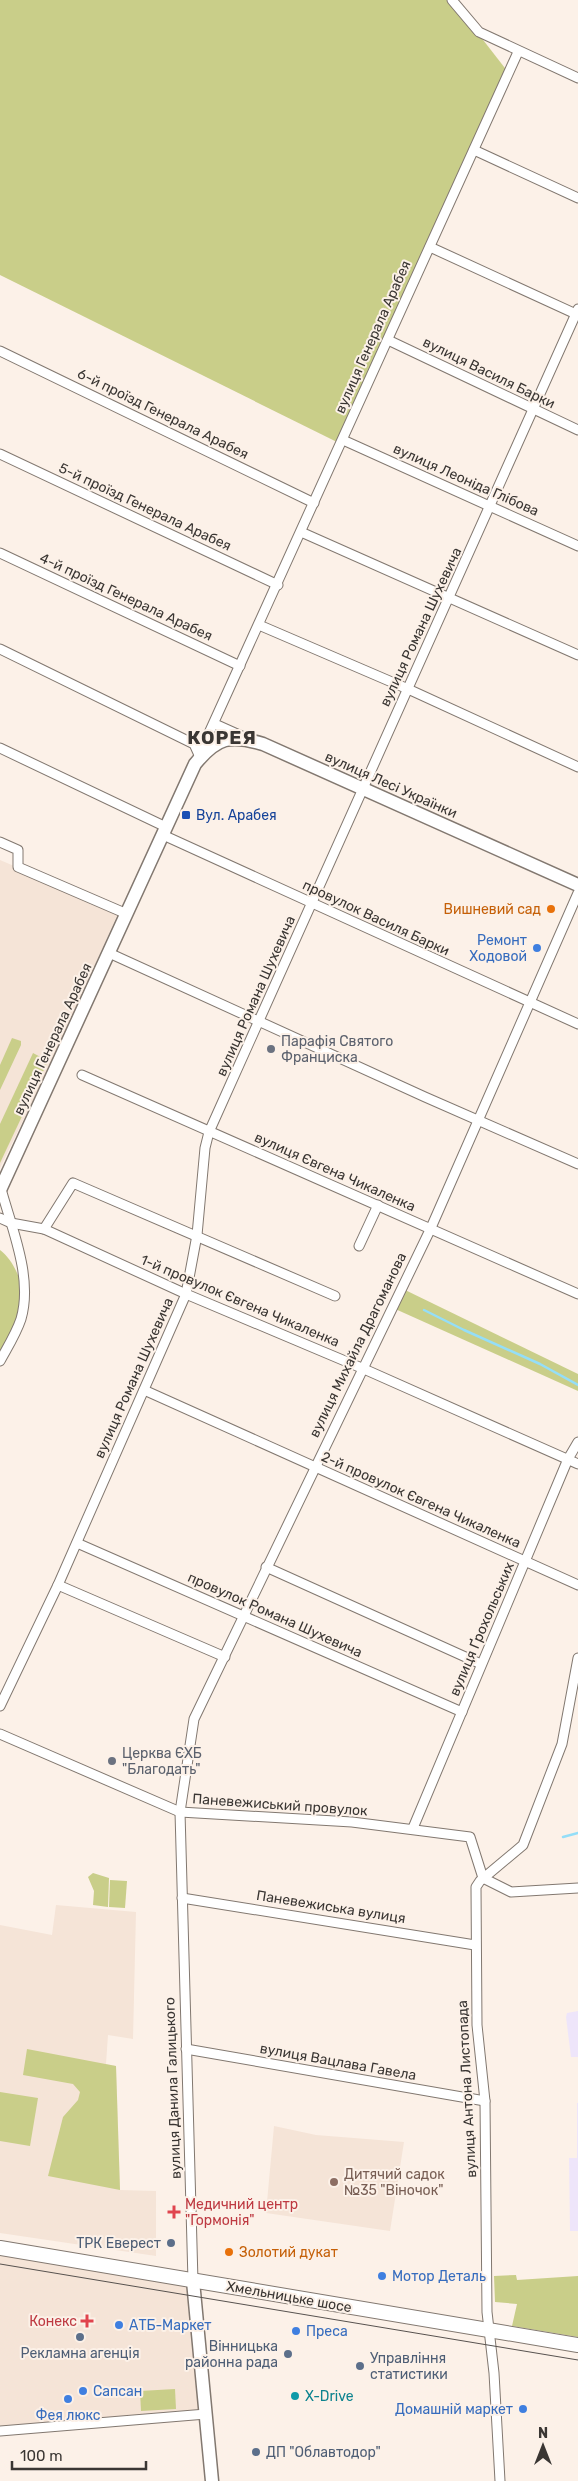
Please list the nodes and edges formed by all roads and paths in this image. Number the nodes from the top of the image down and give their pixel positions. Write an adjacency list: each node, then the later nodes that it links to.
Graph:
1 (452, 0): 2 (street)
2 (518, 52): 3 (street); 4 (street, вулиця Генерала Арабея)
3 (578, 78)
4 (474, 150): 5 (street); 6 (street, вулиця Генерала Арабея)
5 (578, 198)
6 (430, 247): 7 (street); 8 (street, вулиця Генерала Арабея)
7 (577, 313): 10 (street, вулиця Романа Шухевича)
8 (388, 340): 10 (street, вулиця Василя Барки); 12 (street, вулиця Генерала Арабея)
9 (0, 351): 14 (street, 6-й проїзд Генерала Арабея)
10 (532, 410): 11 (street, вулиця Василя Барки); 15 (street, вулиця Романа Шухевича)
11 (578, 430)
12 (343, 440): 14 (street, вулиця Генерала Арабея); 15 (street, вулиця Леоніда Глібова)
13 (0, 454): 19 (street, 5-й проїзд Генерала Арабея)
14 (314, 503): 16 (street, вулиця Генерала Арабея)
15 (490, 506): 17 (street, вулиця Леоніда Глібова); 20 (street, вулиця Романа Шухевича)
16 (301, 532): 19 (street, вулиця Генерала Арабея); 20 (street)
17 (578, 546)
18 (0, 553): 24 (street, 4-й проїзд Генерала Арабея)
19 (278, 585): 21 (street, вулиця Генерала Арабея)
20 (450, 598): 23 (street); 25 (street, вулиця Романа Шухевича)
21 (259, 625): 24 (street, вулиця Генерала Арабея); 25 (street)
22 (0, 649): 29 (street)
23 (578, 655)
24 (240, 666): 26 (street, вулиця Генерала Арабея)
25 (408, 689): 30 (street); 31 (street, вулиця Романа Шухевича)
26 (215, 724): 27 (street); 29 (street, вулиця Генерала Арабея)
27 (263, 744): 29 (main road, вулиця Лесі Українки); 31 (main road, вулиця Лесі Українки)
28 (0, 748): 32 (street, провулок Василя Барки)
29 (197, 760): 32 (main road, вулиця Генерала Арабея)
30 (578, 767)
31 (362, 789): 34 (main road, вулиця Лесі Українки); 36 (street, вулиця Романа Шухевича)
32 (165, 831): 36 (street, провулок Василя Барки); 37 (main road, вулиця Генерала Арабея)
33 (0, 842): 37 (street)
34 (578, 886)
35 (578, 893): 39 (street, вулиця Михайла Драгоманова)
36 (313, 904): 39 (street, провулок Василя Барки); 40 (street, вулиця Романа Шухевича)
37 (127, 914): 38 (main road, вулиця Генерала Арабея)
38 (109, 953): 40 (street); 46 (main road, вулиця Генерала Арабея)
39 (531, 1004): 41 (street, провулок Василя Барки); 43 (street, вулиця Михайла Драгоманова)
40 (259, 1023): 43 (street); 44 (street, вулиця Романа Шухевича)
41 (578, 1024)
42 (82, 1075): 44 (street, вулиця Євгена Чикаленка)
43 (479, 1121): 45 (street); 51 (street, вулиця Михайла Драгоманова)
44 (209, 1132): 47 (street, вулиця Євгена Чикаленка); 52 (street, вулиця Романа Шухевича)
45 (578, 1164)
46 (0, 1190): 49 (street, вулиця Генерала Арабея)
47 (378, 1205): 51 (street, вулиця Євгена Чикаленка); 53 (street)
48 (0, 1218): 49 (street, 1-й провулок Євгена Чикаленка)
49 (10, 1223): 50 (street, 1-й провулок Євгена Чикаленка); 57 (street, вулиця Генерала Арабея)
50 (44, 1229): 52 (street); 54 (street, 1-й провулок Євгена Чикаленка)
51 (430, 1230): 55 (street, вулиця Євгена Чикаленка); 58 (street, вулиця Михайла Драгоманова)
52 (197, 1235): 54 (street, вулиця Романа Шухевича); 56 (street)
53 (359, 1246)
54 (186, 1294): 58 (street, 1-й провулок Євгена Чикаленка); 59 (street, вулиця Романа Шухевича)
55 (578, 1294)
56 (335, 1296)
57 (0, 1361)
58 (364, 1369): 61 (street, 1-й провулок Євгена Чикаленка); 63 (street, вулиця Михайла Драгоманова)
59 (144, 1390): 63 (street, 2-й провулок Євгена Чикаленка); 64 (street, вулиця Романа Шухевича)
60 (578, 1442): 61 (street, вулиця Ґрохольських)
61 (568, 1459): 62 (street, 1-й провулок Євгена Чикаленка); 65 (street, вулиця Ґрохольських)
62 (578, 1464)
63 (314, 1467): 65 (street, 2-й провулок Євгена Чикаленка); 66 (street, вулиця Михайла Драгоманова)
64 (76, 1543): 67 (street, вулиця Романа Шухевича); 69 (street, провулок Романа Шухевича)
65 (525, 1562): 68 (street, 2-й провулок Євгена Чикаленка); 72 (street, вулиця Ґрохольських)
66 (266, 1567): 69 (street, вулиця Михайла Драгоманова); 72 (street)
67 (58, 1585): 70 (street); 73 (street, вулиця Романа Шухевича)
68 (578, 1585)
69 (244, 1615): 70 (street, вулиця Михайла Драгоманова); 74 (street, провулок Романа Шухевича)
70 (225, 1657): 76 (street, вулиця Михайла Драгоманова)
71 (578, 1658): 78 (street)
72 (482, 1664): 74 (street, вулиця Ґрохольських)
73 (0, 1706)
74 (462, 1712): 77 (street, вулиця Ґрохольських)
75 (0, 1734): 76 (street, Паневежиський провулок)
76 (180, 1812): 77 (street, Паневежиський провулок); 80 (street, вулиця Данила Галицького)
77 (413, 1828): 78 (street, Паневежиський провулок)
78 (483, 1878): 79 (street); 81 (street, вулиця Антона Листопада)
79 (578, 1888)
80 (182, 1898): 81 (street, Паневежиська вулиця); 82 (street, вулиця Данила Галицького)
81 (475, 1945): 83 (street, вулиця Антона Листопада)
82 (186, 2049): 83 (street, вулиця Вацлава Гавела); 85 (street, вулиця Данила Галицького)
83 (485, 2101): 86 (street, вулиця Антона Листопада)
84 (0, 2248): 85 (main road, Хмельницьке шосе)
85 (194, 2281): 86 (main road, Хмельницьке шосе); 88 (main road, вулиця Данила Галицького)
86 (489, 2330): 87 (main road, Хмельницьке шосе); 91 (street, вулиця Антона Листопада)
87 (578, 2346)
88 (206, 2414): 89 (street); 90 (main road, вулиця Данила Галицького)
89 (0, 2431)
90 (212, 2481)
91 (500, 2481)

